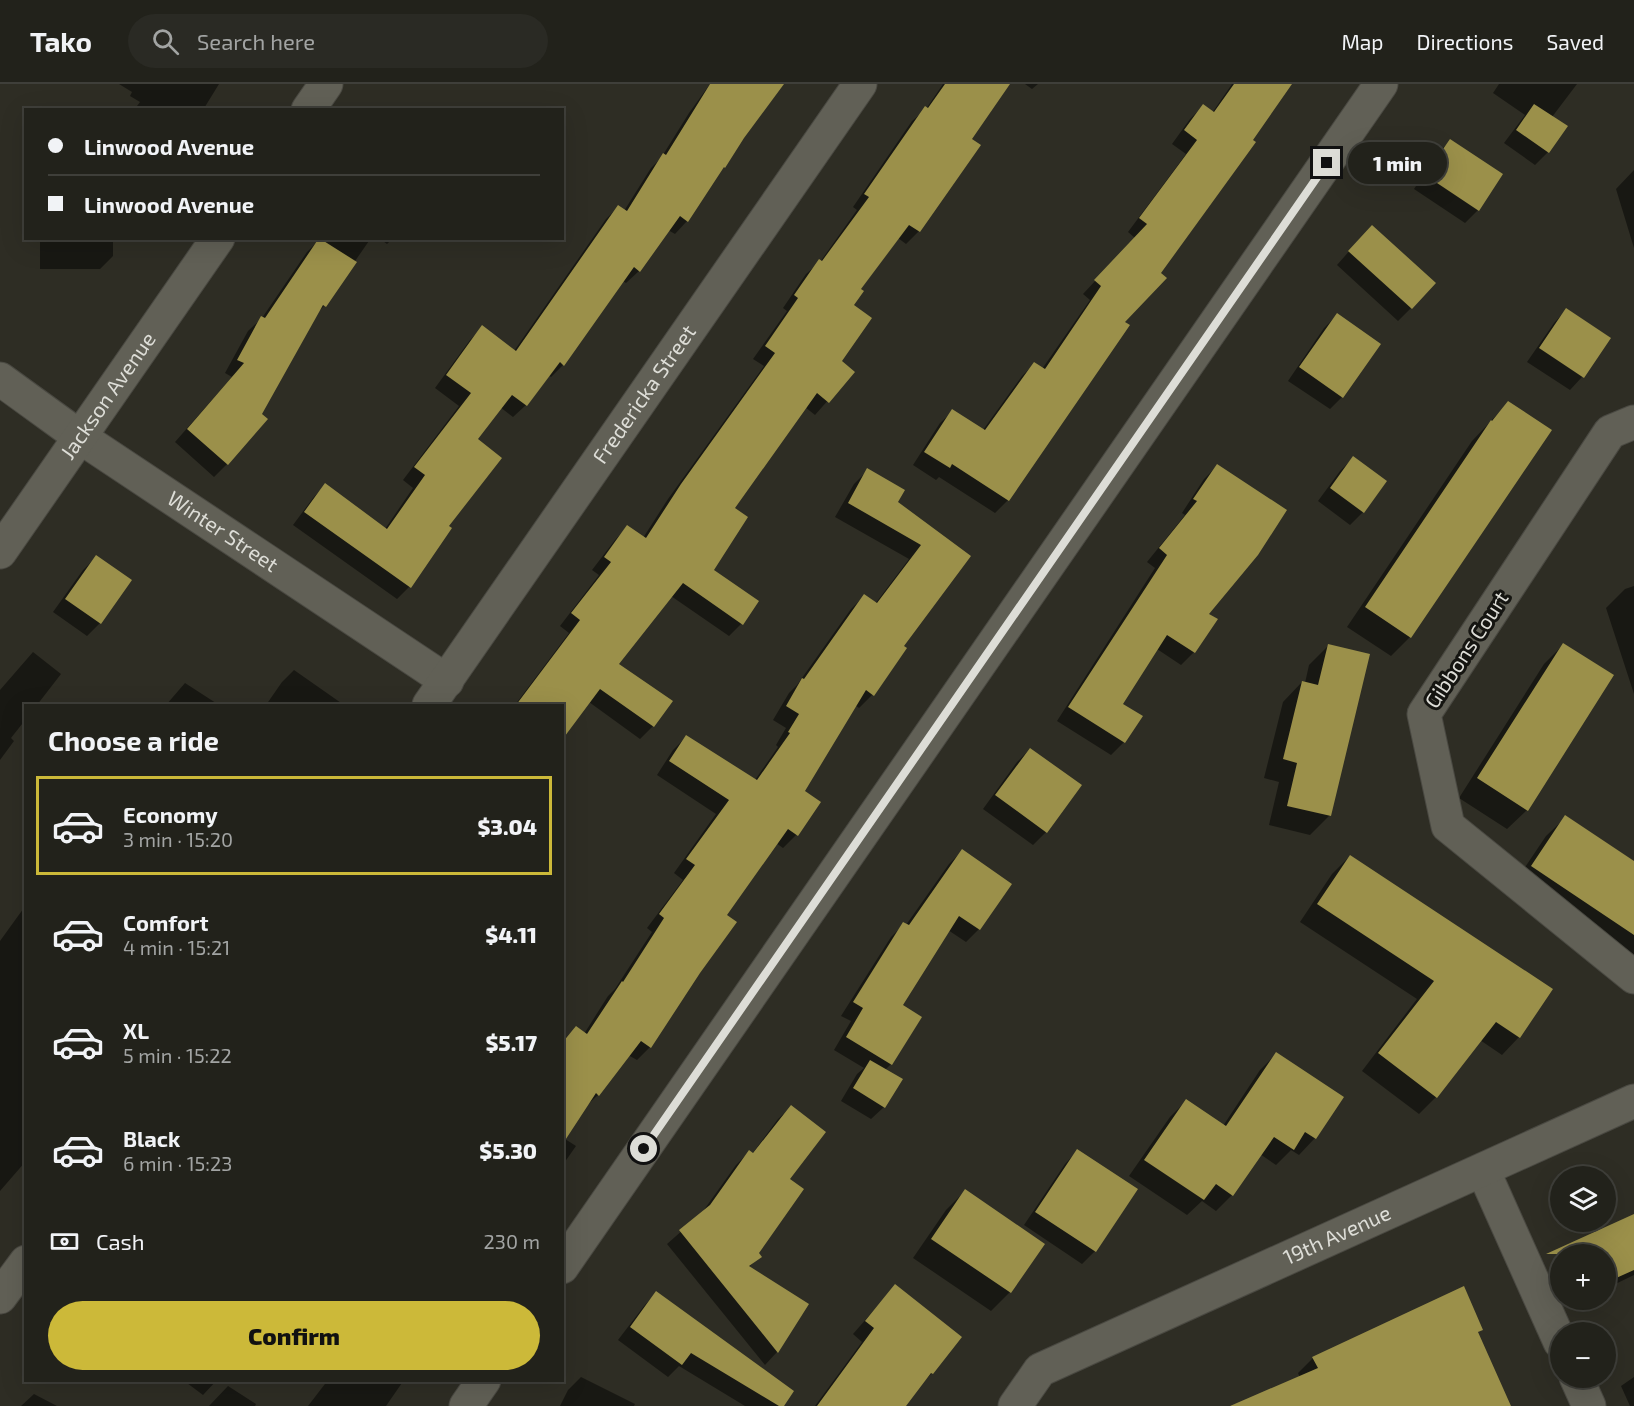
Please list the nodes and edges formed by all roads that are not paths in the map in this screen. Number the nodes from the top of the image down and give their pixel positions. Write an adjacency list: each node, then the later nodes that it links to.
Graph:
1 (326, 84): 4 (street)
2 (860, 84): 10 (street, Fredericka Street)
3 (1381, 84): 14 (street)
4 (309, 108)
5 (217, 240): 8 (street, Jackson Avenue)
6 (0, 379): 8 (street, Winter Street)
7 (1634, 422): 11 (street, Gibbons Court)
8 (80, 437): 9 (street, Jackson Avenue); 10 (street, Winter Street)
9 (0, 552)
10 (438, 693)
11 (1634, 977)
12 (1634, 1101): 13 (street, 19th Avenue)
13 (1483, 1170): 17 (street); 21 (street, 19th Avenue)
14 (564, 1264)
15 (24, 1265): 16 (street)
16 (0, 1297)
17 (1551, 1322)
18 (483, 1382): 20 (street)
19 (1581, 1388): 22 (street)
20 (466, 1406)
21 (1015, 1406)
22 (1589, 1406)

